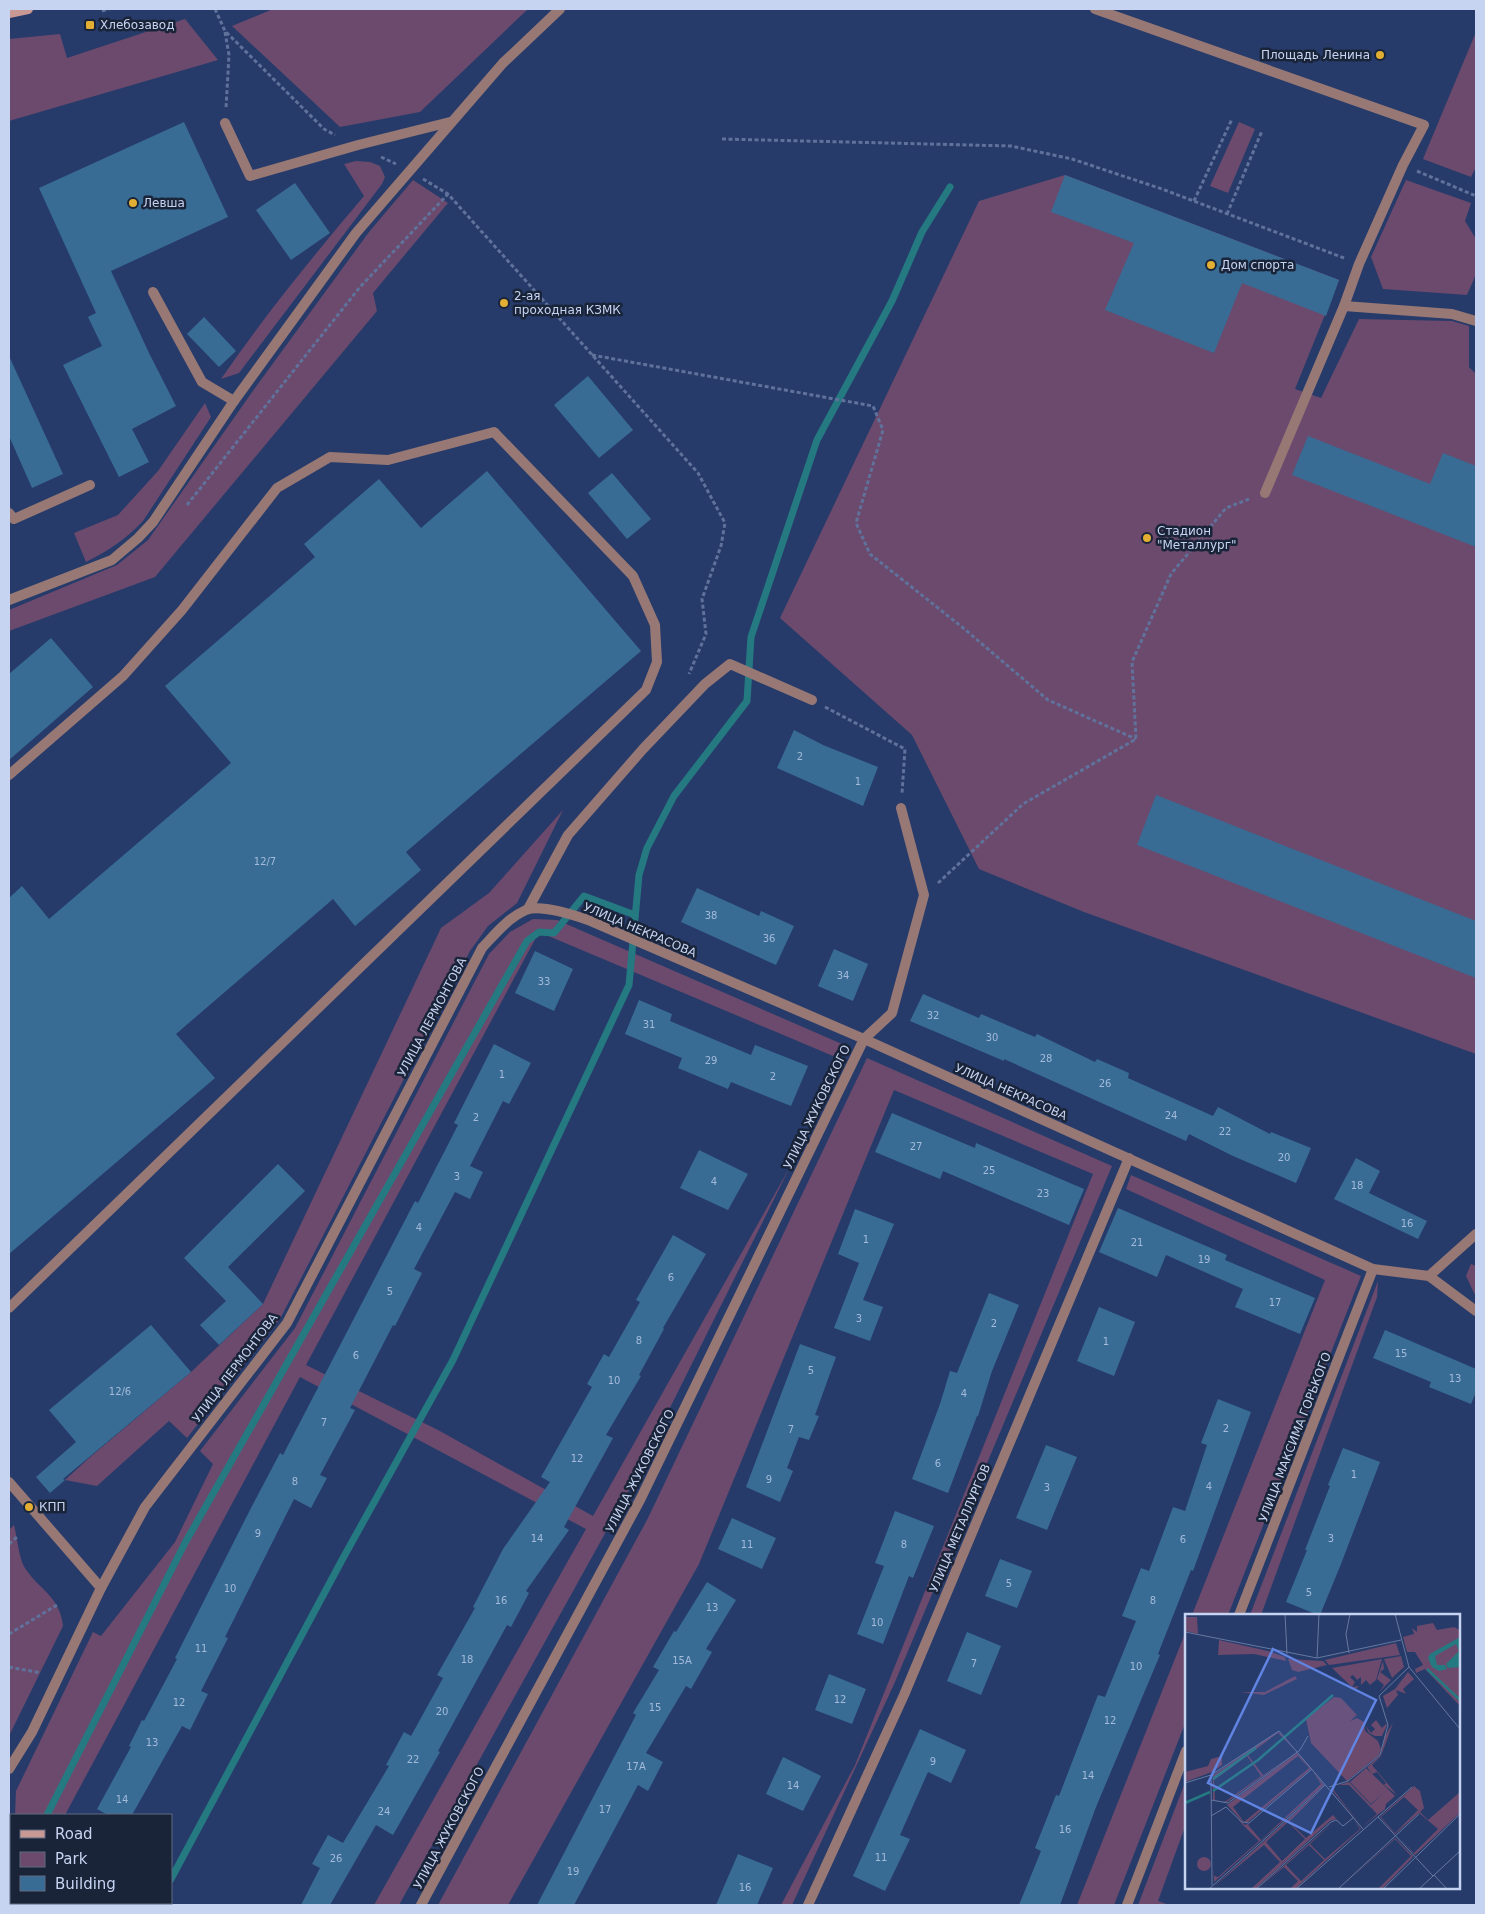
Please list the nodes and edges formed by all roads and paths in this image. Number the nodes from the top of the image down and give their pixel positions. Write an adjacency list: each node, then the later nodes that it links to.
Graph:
1 (28, 9): 6 (street)
2 (109, 9): 5 (path)
3 (560, 9): 10 (street)
4 (1095, 9): 13 (street)
5 (102, 11)
6 (9, 14)
7 (225, 31): 9 (path)
8 (1232, 119): 16 (path)
9 (225, 122): 10 (street)
10 (450, 122): 23 (street)
11 (1262, 132): 17 (path)
12 (722, 139): 16 (path)
13 (1403, 165): 15 (path); 18 (street)
14 (448, 194): 26 (path)
15 (1476, 196)
16 (1194, 201): 17 (path)
17 (1227, 214): 18 (path)
18 (1359, 264): 20 (street)
19 (152, 292): 23 (street)
20 (1344, 306): 21 (street); 25 (street)
21 (1476, 321)
22 (592, 354): 30 (path)
23 (234, 401): 28 (street)
24 (90, 485): 27 (street)
25 (1265, 493): 30 (path)
26 (183, 510)
27 (9, 513)
28 (9, 600)
29 (812, 700): 32 (path); 34 (street)
30 (1136, 739): 33 (path)
31 (9, 774): 40 (street)
32 (901, 808): 33 (street)
33 (924, 895): 35 (street)
34 (528, 909): 35 (street, УЛИЦА НЕКРАСОВА); 45 (street, УЛИЦА ЛЕРМОНТОВА)
35 (864, 1040): 36 (street, УЛИЦА НЕКРАСОВА); 53 (street, УЛИЦА ЖУКОВСКОГО)
36 (1129, 1158): 38 (street, УЛИЦА НЕКРАСОВА); 54 (street, УЛИЦА МЕТАЛЛУРГОВ)
37 (1476, 1234): 39 (street)
38 (1374, 1269): 39 (street, УЛИЦА НЕКРАСОВА); 47 (street, УЛИЦА МАКСИМА ГОРЬКОГО)
39 (1430, 1276): 41 (street)
40 (9, 1308)
41 (1476, 1311)
42 (9, 1482): 45 (street)
43 (17, 1537): 44 (path)
44 (9, 1544)
45 (101, 1588): 52 (street, УЛИЦА ЛЕРМОНТОВА)
46 (57, 1605): 48 (path)
47 (1239, 1614)
48 (9, 1634)
49 (9, 1667): 50 (path)
50 (40, 1672)
51 (1185, 1754): 55 (street)
52 (9, 1769)
53 (421, 1905)
54 (808, 1905)
55 (1127, 1905)

